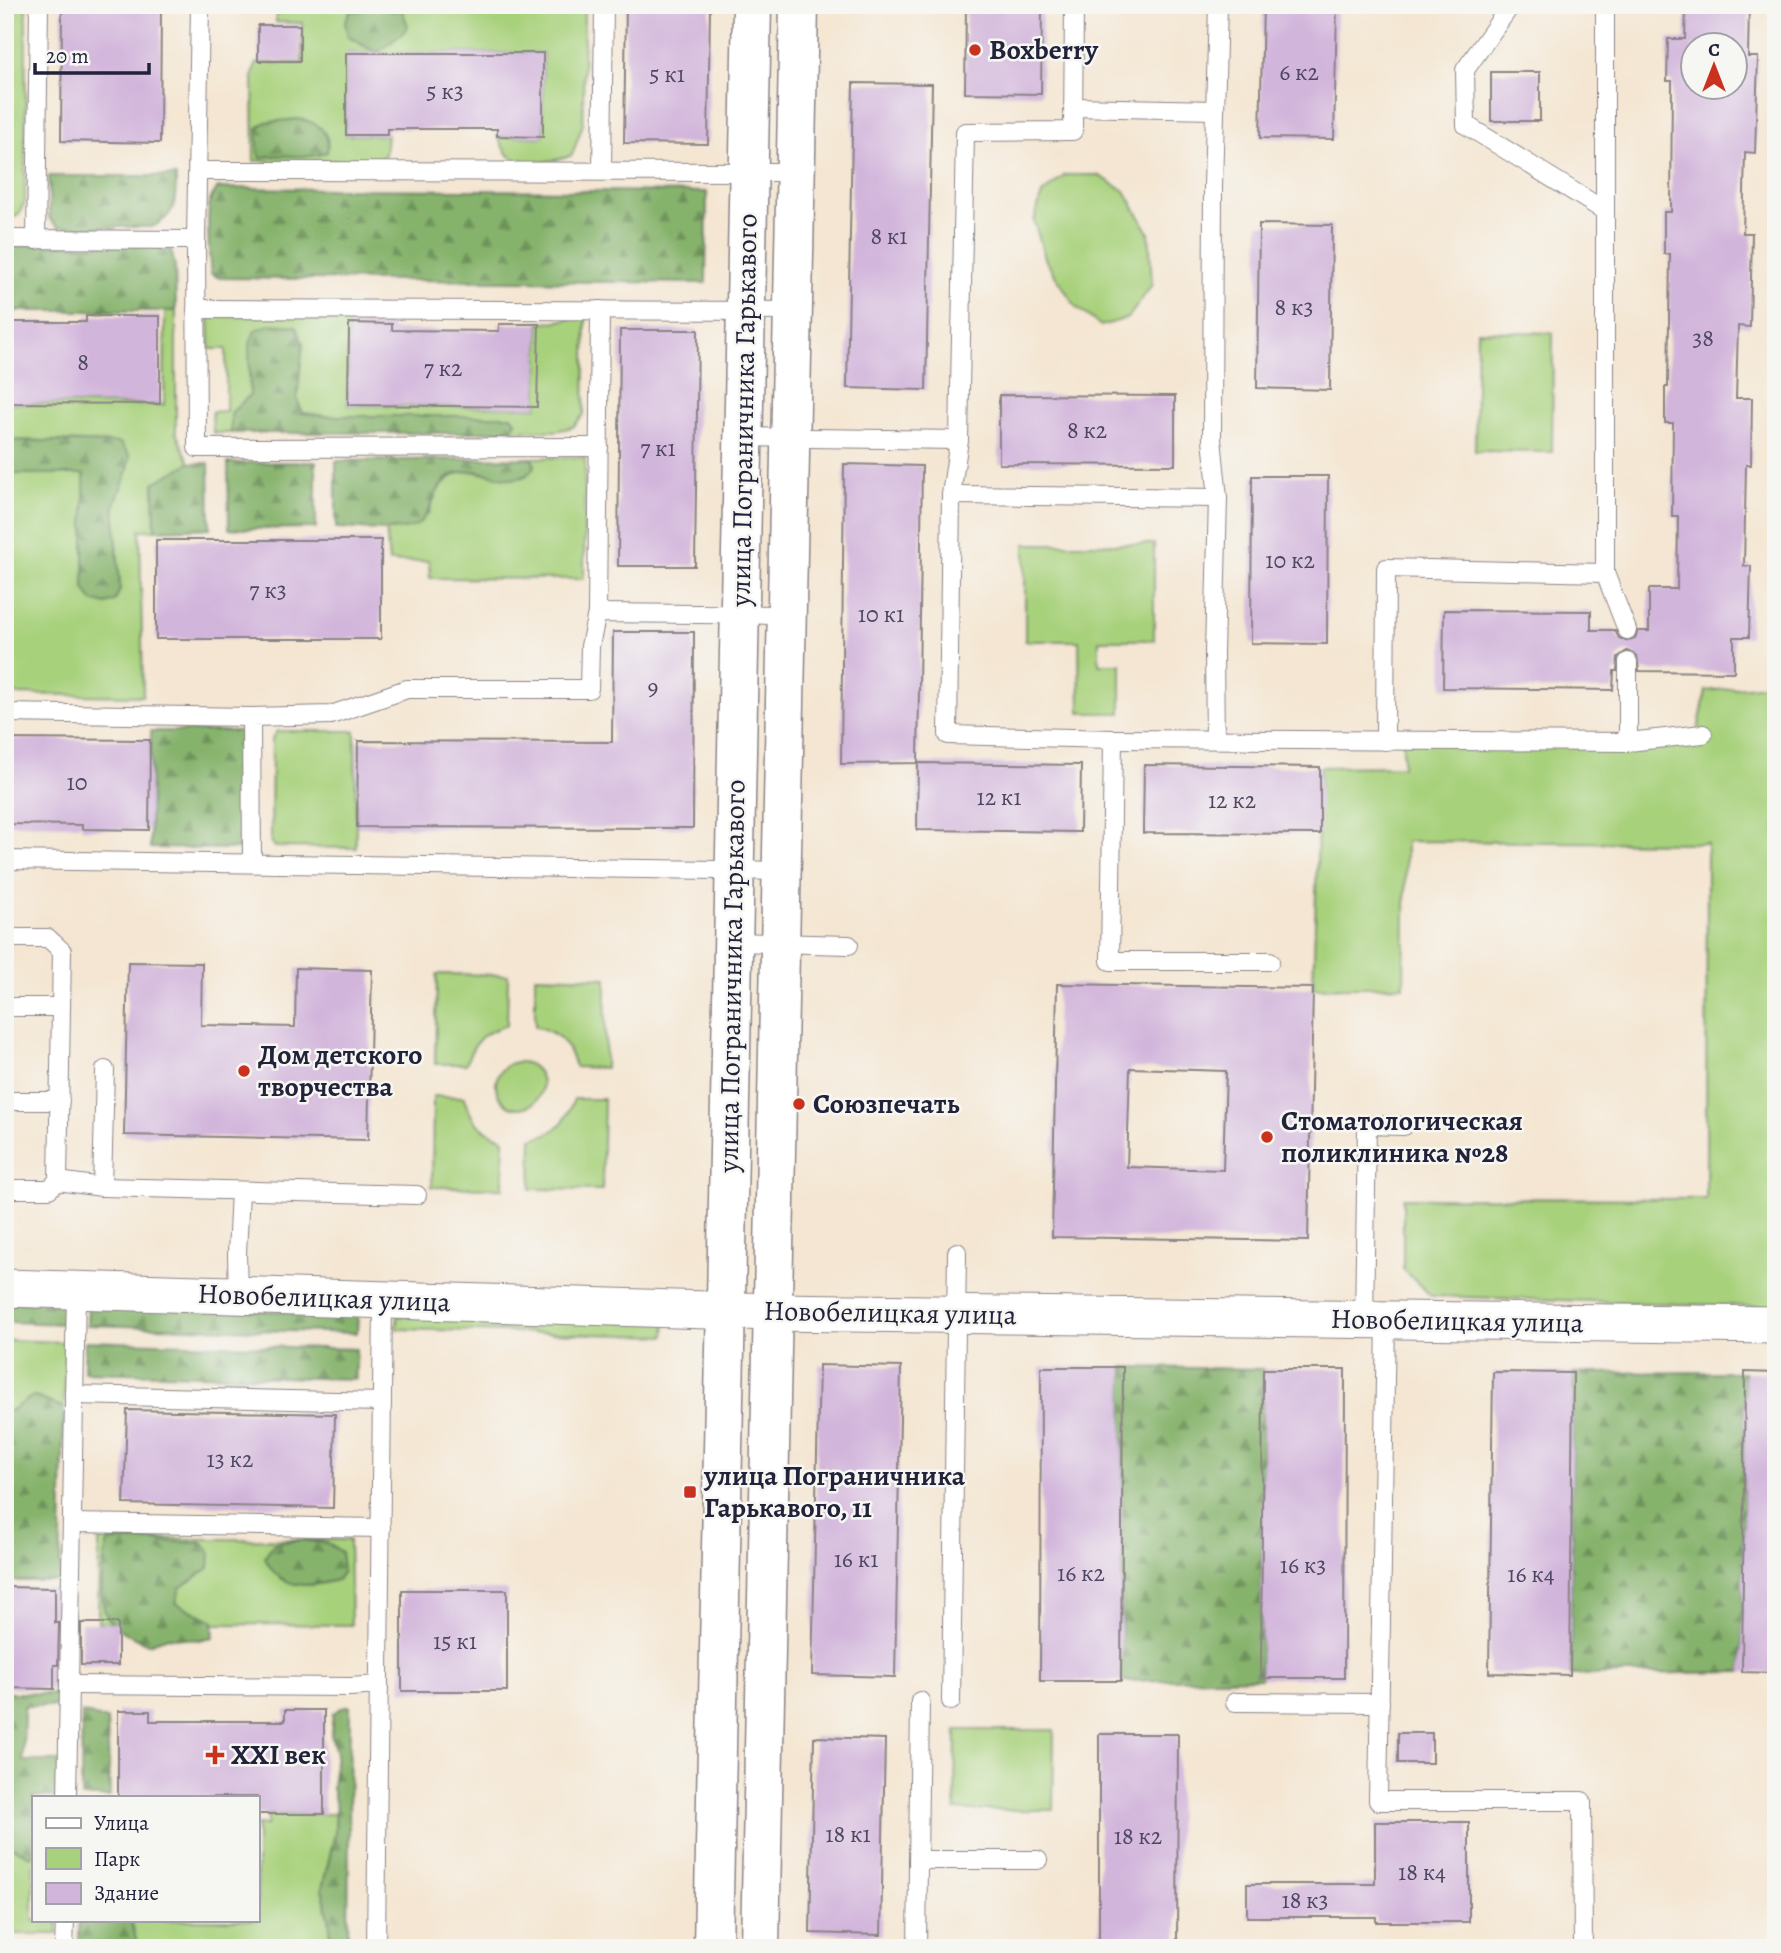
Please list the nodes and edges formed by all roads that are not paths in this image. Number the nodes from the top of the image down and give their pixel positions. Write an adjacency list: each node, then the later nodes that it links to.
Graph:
1 (39, 5): 18 (lane)
2 (200, 5): 12 (lane)
3 (604, 5): 13 (lane)
4 (752, 5): 14 (street, улица Пограничника Гарькавого)
5 (799, 5): 15 (street, улица Пограничника Гарькавого)
6 (1074, 5): 10 (lane)
7 (1217, 5): 11 (lane)
8 (1511, 5): 16 (lane)
9 (1605, 5): 16 (lane)
10 (1073, 107): 11 (lane); 26 (lane)
11 (1215, 110): 29 (lane)
12 (198, 171): 13 (lane); 19 (lane)
13 (602, 171): 14 (lane)
14 (749, 171): 15 (lane); 22 (street, улица Пограничника Гарькавого)
15 (796, 172): 23 (street, улица Пограничника Гарькавого)
16 (1605, 211): 30 (lane)
17 (5, 239): 18 (lane)
18 (36, 240): 19 (lane)
19 (196, 240): 20 (lane)
20 (196, 309): 21 (lane); 27 (lane)
21 (600, 310): 22 (lane); 27 (lane)
22 (746, 310): 23 (lane); 24 (street, улица Пограничника Гарькавого)
23 (793, 311): 25 (street, улица Пограничника Гарькавого)
24 (743, 437): 25 (lane); 32 (street, улица Пограничника Гарькавого)
25 (790, 438): 26 (lane); 33 (street, улица Пограничника Гарькавого)
26 (959, 440): 28 (lane)
27 (599, 447): 31 (lane)
28 (950, 495): 29 (lane); 39 (lane)
29 (1218, 498): 40 (lane)
30 (1605, 573): 34 (lane); 41 (lane)
31 (597, 613): 32 (lane); 37 (lane)
32 (740, 615): 33 (lane); 45 (street, улица Пограничника Гарькавого)
33 (787, 615): 46 (street, улица Пограничника Гарькавого)
34 (1627, 631)
35 (1628, 662): 42 (lane)
36 (5, 713): 37 (lane)
37 (251, 717): 44 (lane)
38 (1703, 734): 42 (lane)
39 (1113, 739): 40 (lane); 51 (lane)
40 (1215, 739): 41 (lane)
41 (1385, 741): 42 (lane)
42 (1628, 742)
43 (5, 860): 44 (lane)
44 (252, 863): 45 (lane)
45 (735, 870): 46 (lane); 48 (street, улица Пограничника Гарькавого)
46 (781, 871): 49 (street, улица Пограничника Гарькавого)
47 (5, 938): 53 (lane)
48 (733, 942): 49 (lane); 68 (street, улица Пограничника Гарькавого)
49 (780, 943): 50 (lane); 69 (street, улица Пограничника Гарькавого)
50 (849, 945)
51 (1270, 961)
52 (5, 1007): 53 (lane)
53 (61, 1007): 56 (lane)
54 (105, 1070): 59 (lane)
55 (6, 1101): 56 (lane)
56 (60, 1101): 58 (lane)
57 (1404, 1126): 71 (lane)
58 (58, 1181): 59 (lane); 60 (lane)
59 (102, 1187): 61 (lane)
60 (5, 1189)
61 (240, 1191): 62 (lane); 66 (lane)
62 (417, 1195)
63 (957, 1252): 70 (lane)
64 (5, 1288): 65 (street, Новобелицкая улица)
65 (76, 1290): 66 (street, Новобелицкая улица); 73 (lane)
66 (237, 1295): 67 (street, Новобелицкая улица)
67 (383, 1300): 68 (street, Новобелицкая улица); 74 (lane)
68 (726, 1310): 69 (street, Новобелицкая улица); 89 (street, улица Пограничника Гарькавого)
69 (772, 1312): 70 (street, Новобелицкая улица); 90 (street, улица Пограничника Гарькавого)
70 (957, 1314): 71 (street, Новобелицкая улица); 80 (lane)
71 (1375, 1320): 72 (street, Новобелицкая улица); 82 (lane)
72 (1776, 1325)
73 (74, 1395): 74 (lane); 75 (lane)
74 (382, 1402): 76 (lane)
75 (72, 1522): 76 (lane); 77 (lane)
76 (381, 1528): 78 (lane)
77 (69, 1685): 78 (lane); 83 (lane)
78 (379, 1685): 88 (lane)
79 (920, 1701): 84 (lane)
80 (951, 1701)
81 (1235, 1702): 82 (lane)
82 (1380, 1703): 92 (lane)
83 (67, 1796)
84 (918, 1860): 85 (lane); 91 (lane)
85 (1038, 1860)
86 (65, 1922): 87 (lane)
87 (64, 1948)
88 (376, 1948)
89 (713, 1948)
90 (760, 1948)
91 (917, 1948)
92 (1583, 1948)

